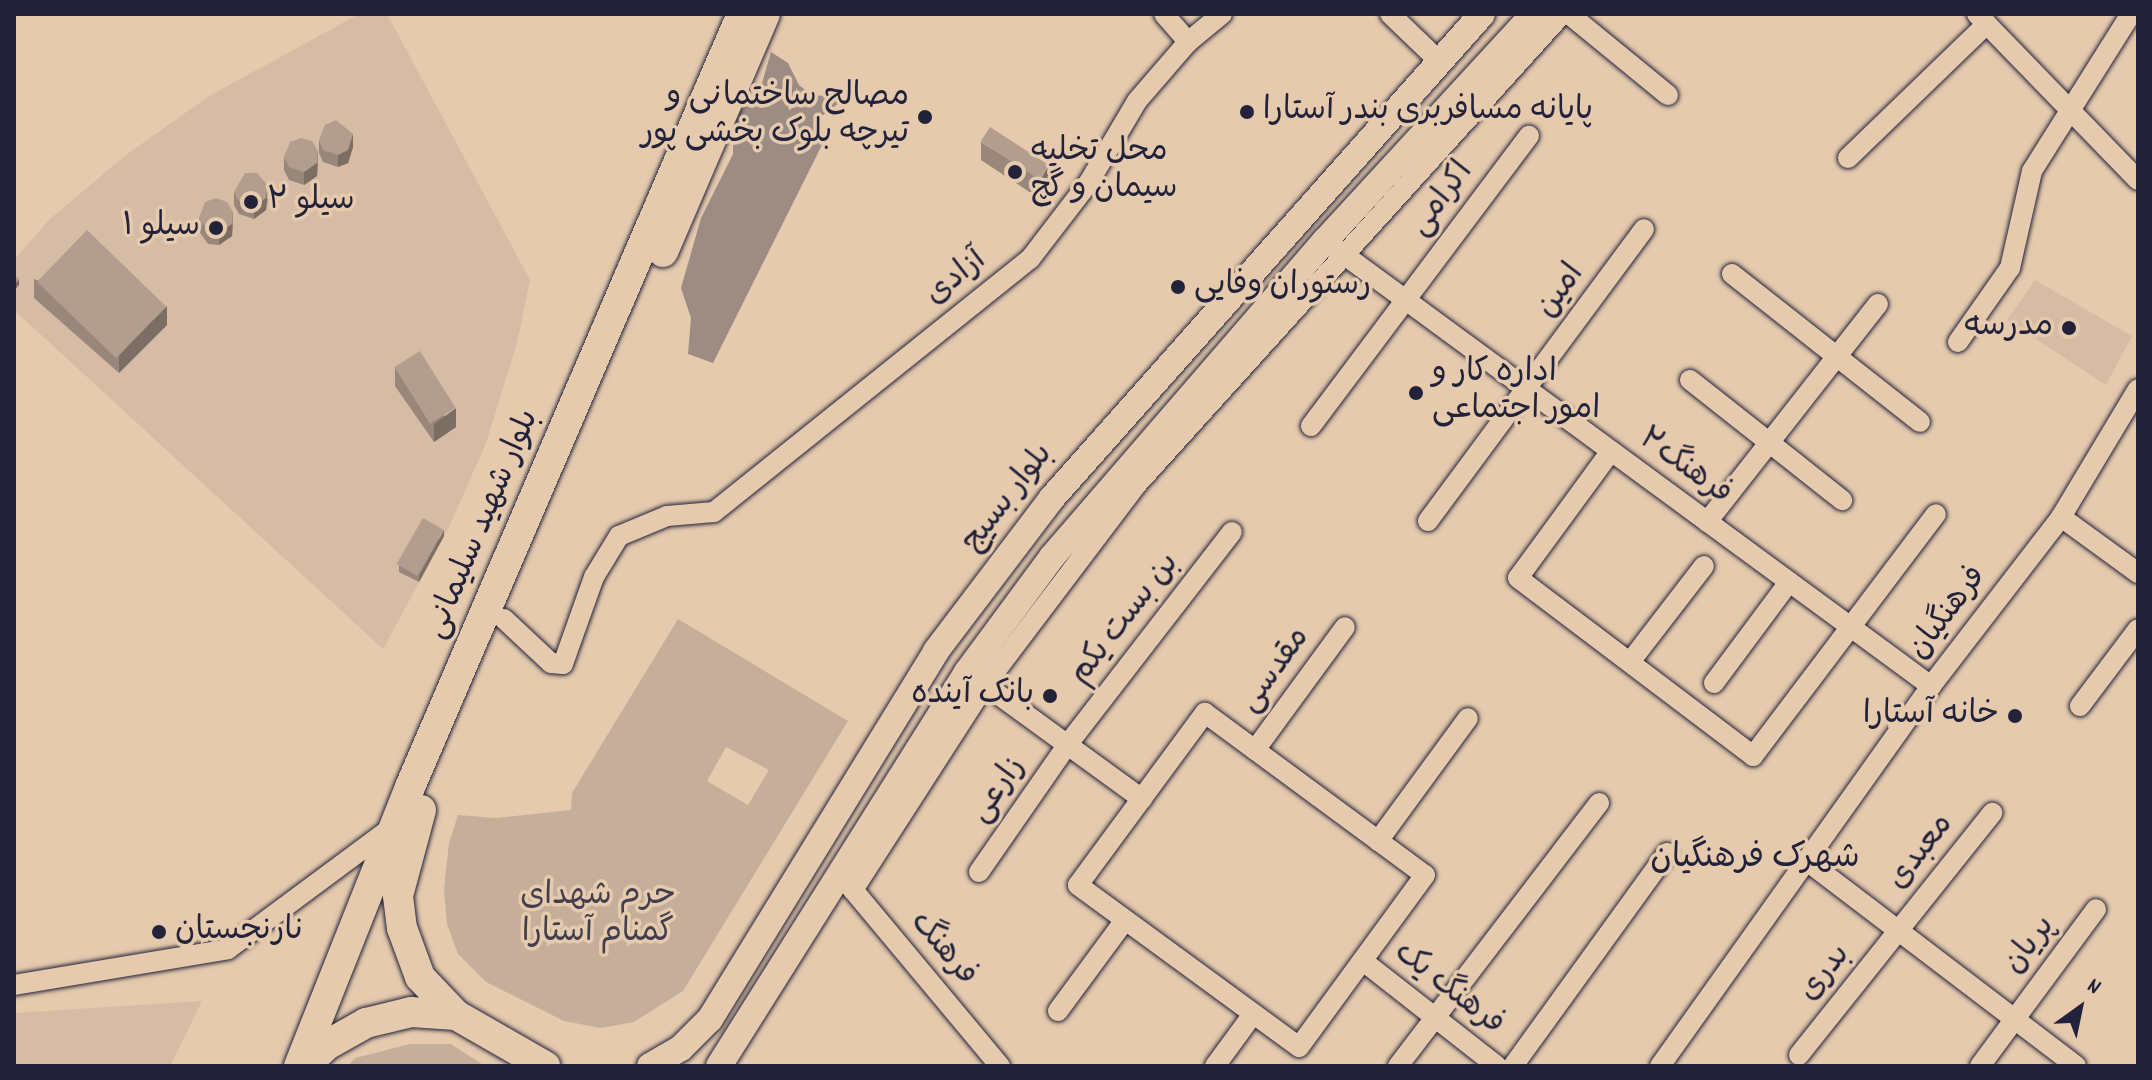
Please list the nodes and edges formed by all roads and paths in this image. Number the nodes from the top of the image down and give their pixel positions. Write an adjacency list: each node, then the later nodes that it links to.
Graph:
1 (742, 14): 58 (highway, بلوار شهید سلیمانی)
2 (765, 14): 42 (highway, بلوار شهید سلیمانی)
3 (1164, 14): 12 (street)
4 (1222, 14): 12 (street, آزادی)
5 (1390, 14): 13 (street)
6 (1482, 14): 13 (main road, بلوار بسیج)
7 (1534, 14): 20 (main road)
8 (1562, 14): 20 (street)
9 (1569, 14): 14 (street)
10 (2131, 14): 15 (street)
11 (1982, 19): 15 (street); 17 (street)
12 (1188, 42): 42 (street, آزادی)
13 (1439, 61): 46 (main road, بلوار بسیج)
14 (1668, 95)
15 (2071, 106): 18 (street); 24 (street)
16 (1529, 136): 22 (street, اکرامی)
17 (1848, 158)
18 (2138, 180)
19 (1644, 229): 28 (street, امین)
20 (1335, 248): 22 (street, فرهنگ۲); 48 (main road)
21 (1732, 274): 25 (street)
22 (1405, 300): 28 (street, فرهنگ۲); 30 (street, اکرامی)
23 (1878, 304): 25 (street)
24 (1958, 342)
25 (1837, 356): 29 (street); 31 (street)
26 (1690, 380): 31 (street)
27 (2138, 389): 35 (street, فرهنگیان)
28 (1528, 390): 32 (street, فرهنگ۲); 36 (street, امین)
29 (1920, 422)
30 (1311, 426)
31 (1769, 443): 33 (street); 37 (street)
32 (1611, 451): 37 (street, فرهنگ۲); 47 (street)
33 (1842, 500)
34 (1936, 514): 44 (street)
35 (2061, 517): 40 (street); 50 (street, فرهنگیان)
36 (1428, 521)
37 (1707, 522): 41 (street, فرهنگ۲)
38 (1232, 532): 53 (street, بن بست یکم)
39 (1704, 566): 47 (street)
40 (2138, 573)
41 (1789, 582): 44 (street, فرهنگ۲); 49 (street)
42 (504, 619): 71 (highway, بلوار شهید سلیمانی)
43 (1345, 627): 54 (street, مقدسی)
44 (1850, 627): 47 (street); 50 (street, فرهنگ۲)
45 (2138, 629): 51 (street)
46 (936, 651): 48 (main road); 78 (main road, بلوار بسیج)
47 (1630, 662)
48 (976, 679): 53 (street); 63 (main road)
49 (1714, 683)
50 (1931, 686): 61 (street, فرهنگیان)
51 (2080, 706)
52 (1468, 718): 59 (street)
53 (1068, 744): 55 (street); 62 (street, زارعی)
54 (1255, 750): 55 (street); 59 (street)
55 (1142, 799): 65 (street)
56 (1599, 803): 72 (street)
57 (1992, 813): 66 (street, معبدی)
58 (395, 826): 68 (street); 75 (highway, بلوار شهید سلیمانی)
59 (1378, 841): 67 (street)
60 (1667, 853): 84 (street)
61 (1807, 861): 66 (street); 85 (street, فرهنگیان)
62 (979, 872)
63 (846, 882): 79 (main road); 80 (street, فرهنگ)
64 (2096, 909): 73 (street, پریان)
65 (1125, 920): 69 (street); 70 (street)
66 (1899, 931): 73 (street); 74 (street, بدری)
67 (1363, 961): 70 (street); 72 (street, فرهنگ یک)
68 (14, 985)
69 (1058, 1011)
70 (1253, 1014): 81 (street)
71 (456, 1015): 76 (highway); 77 (highway)
72 (1434, 1018): 82 (street); 83 (street, فرهنگ یک)
73 (2014, 1019): 86 (street, پریان); 87 (street)
74 (1799, 1055)
75 (299, 1066)
76 (305, 1066)
77 (545, 1066)
78 (650, 1066)
79 (720, 1066)
80 (1000, 1066)
81 (1215, 1066)
82 (1398, 1066)
83 (1497, 1066)
84 (1513, 1066)
85 (1660, 1066)
86 (1980, 1066)
87 (2076, 1066)

